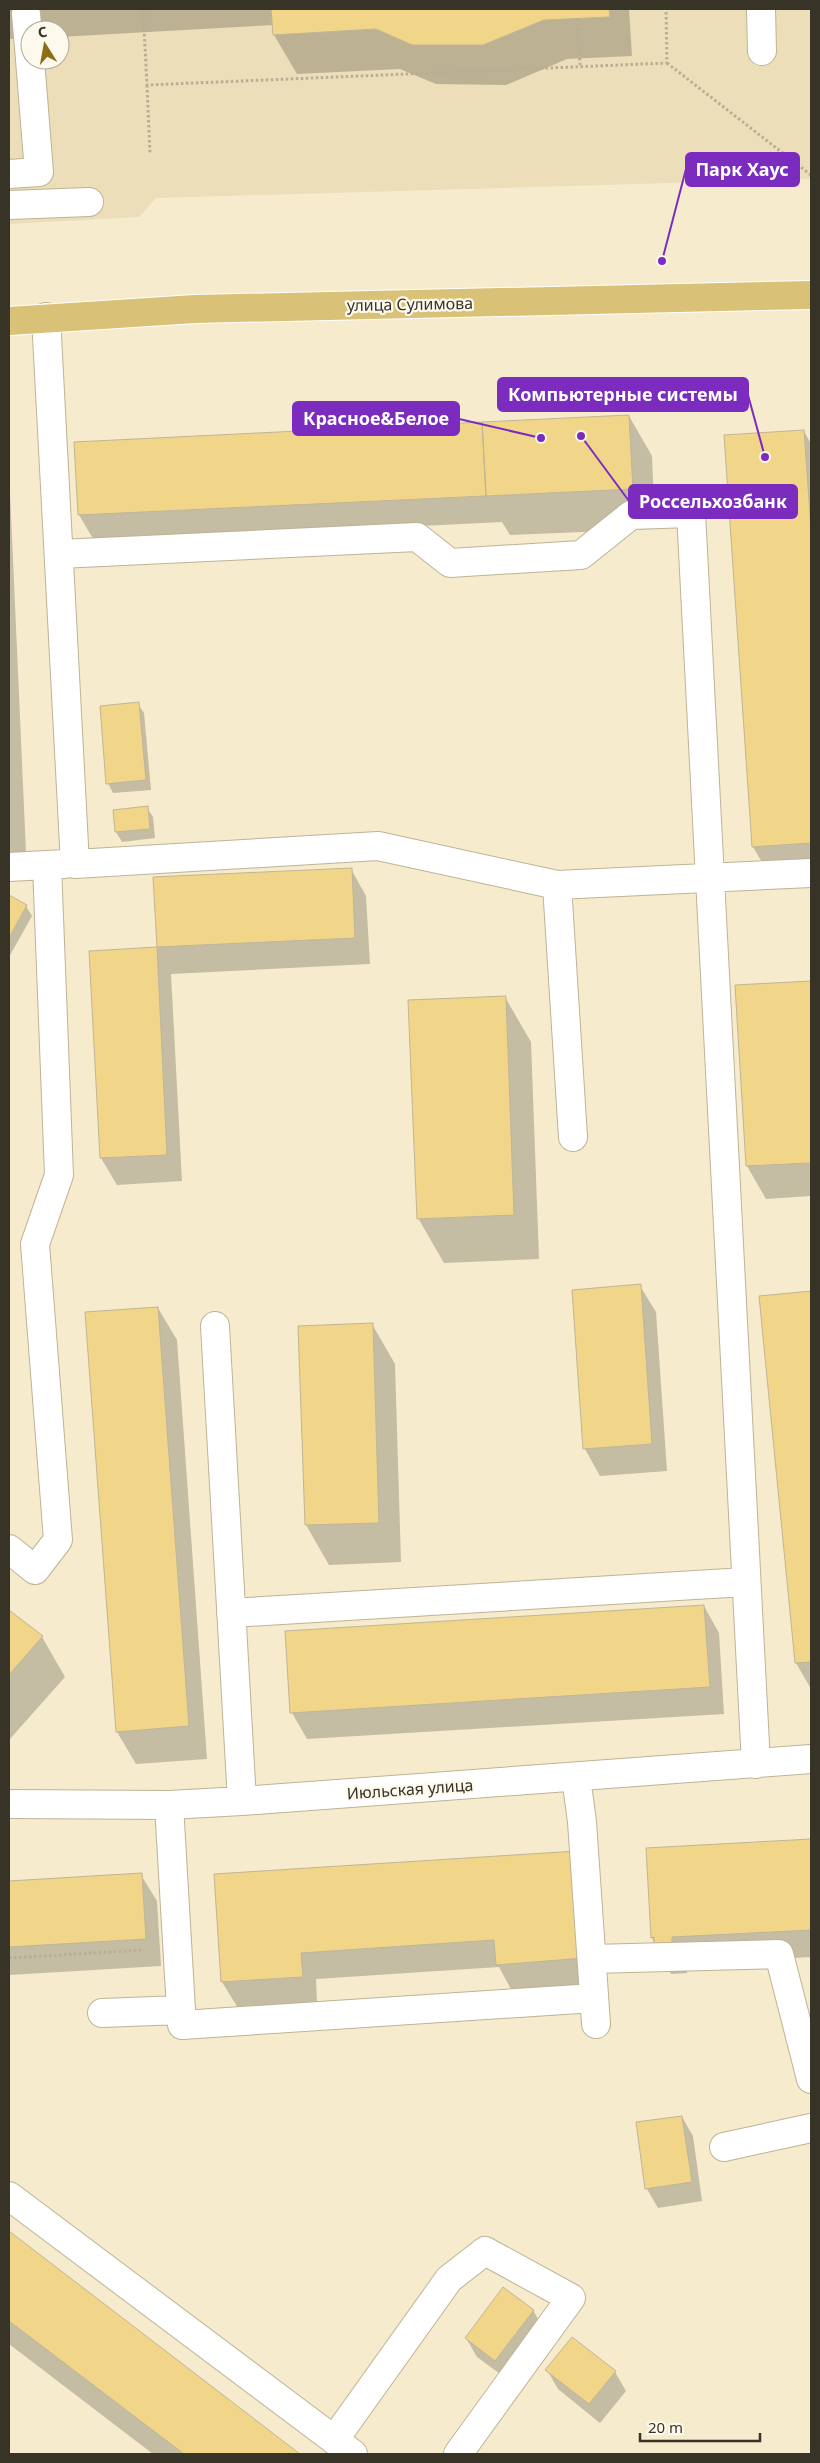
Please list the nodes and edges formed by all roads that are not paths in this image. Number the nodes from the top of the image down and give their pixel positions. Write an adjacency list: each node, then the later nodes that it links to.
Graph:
1 (761, 9): 4 (street)
2 (26, 14): 3 (street)
3 (27, 20)
4 (762, 51)
5 (31, 70): 6 (street)
6 (9, 174)
7 (89, 202): 8 (street)
8 (9, 205)
9 (811, 295): 10 (main road, улица Сулимова)
10 (46, 317): 11 (main road, улица Сулимова); 12 (street)
11 (9, 321)
12 (60, 554): 13 (street); 17 (street)
13 (74, 864): 14 (street); 18 (street)
14 (47, 865): 15 (street); 21 (street)
15 (9, 867)
16 (811, 873): 17 (street)
17 (709, 878): 18 (street); 22 (street)
18 (557, 885): 19 (street)
19 (573, 1137)
20 (215, 1326): 23 (street)
21 (9, 1550)
22 (745, 1582): 23 (street); 25 (street)
23 (231, 1613): 27 (street)
24 (811, 1760): 25 (street, Июльская улица)
25 (756, 1764): 26 (street, Июльская улица)
26 (576, 1777): 27 (street, Июльская улица); 30 (street)
27 (242, 1801): 29 (street, Июльская улица)
28 (9, 1804): 29 (street, Июльская улица)
29 (169, 1805): 31 (street)
30 (592, 1959): 31 (street); 33 (street)
31 (181, 2010): 32 (street)
32 (102, 2013)
33 (811, 2079)
34 (811, 2128): 35 (street)
35 (724, 2147)
36 (9, 2196): 37 (street)
37 (343, 2447): 38 (street)
38 (458, 2454)

